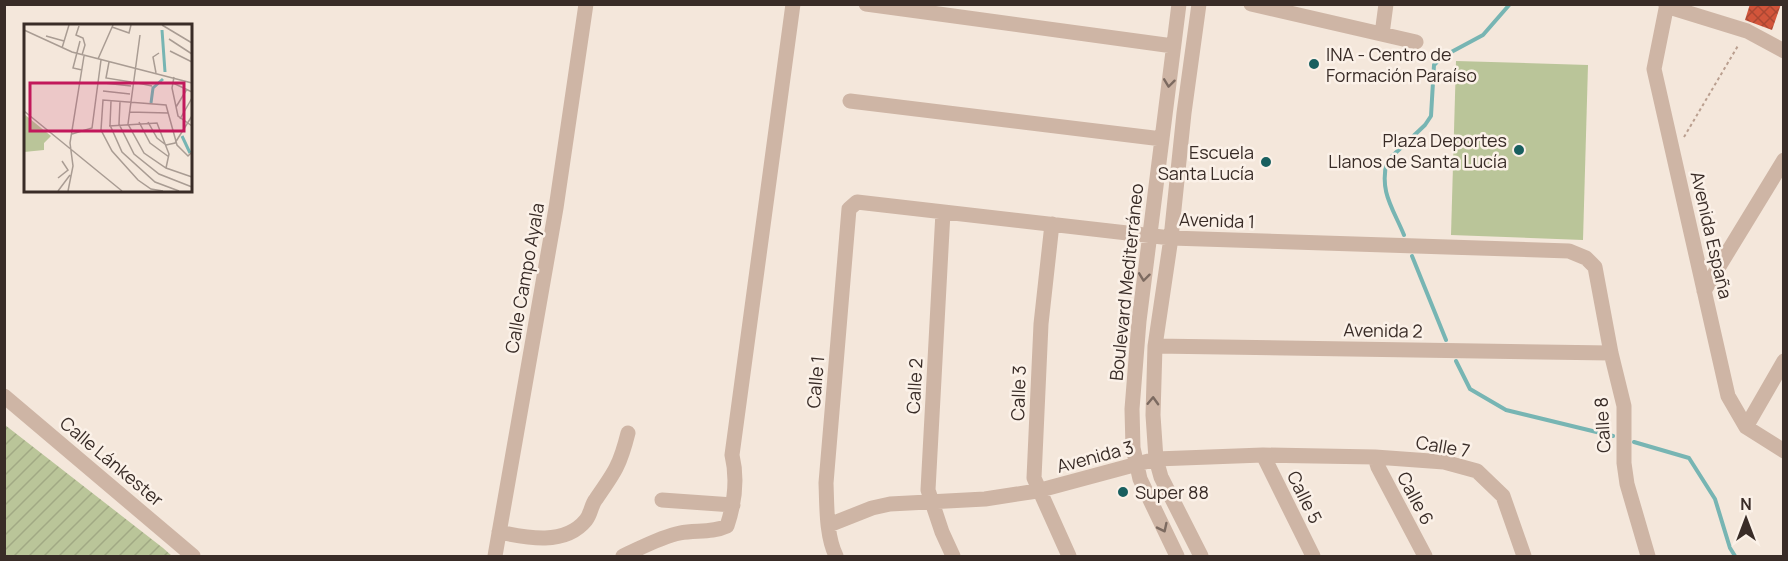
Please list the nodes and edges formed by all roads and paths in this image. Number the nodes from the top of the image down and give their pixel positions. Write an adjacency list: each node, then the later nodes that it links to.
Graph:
1 (586, 4): 42 (street, Calle Campo Ayala)
2 (792, 4): 40 (street)
3 (866, 4): 13 (street)
4 (1179, 4): 13 (street, Boulevard Mediterráneo)
5 (1199, 4): 23 (street, Boulevard Mediterráneo)
6 (1251, 4): 9 (street)
7 (1386, 4): 11 (street)
8 (1666, 5): 10 (street); 17 (street, Avenida España)
9 (1294, 9): 11 (street)
10 (1747, 31): 14 (street); 17 (path)
11 (1382, 34): 12 (street)
12 (1416, 42)
13 (1173, 46): 16 (street, Boulevard Mediterráneo, one-way to 16)
14 (1784, 51)
15 (850, 101): 16 (street)
16 (1162, 139): 22 (street, Boulevard Mediterráneo)
17 (1673, 155): 25 (street, Avenida España)
18 (1784, 160): 25 (street)
19 (849, 209): 20 (street, Avenida 1); 41 (street, Calle 1)
20 (943, 212): 21 (street, Avenida 1); 39 (street, Calle 2)
21 (1052, 224): 22 (street, Avenida 1); 37 (street, Calle 3)
22 (1150, 235): 23 (street, Avenida 1); 36 (street, Boulevard Mediterráneo, one-way to 36)
23 (1171, 238): 24 (street, Avenida 1); 26 (street, Boulevard Mediterráneo)
24 (1586, 258): 27 (street, Calle 8)
25 (1704, 291): 30 (street, Avenida España)
26 (1155, 346): 27 (street, Avenida 2); 35 (street, Boulevard Mediterráneo, one-way to 26)
27 (1611, 353): 54 (street, Calle 8)
28 (1784, 361): 30 (street)
29 (4, 396): 43 (street, Calle Lánkester)
30 (1746, 427): 32 (street, Avenida España)
31 (628, 433): 42 (street)
32 (1784, 451)
33 (1263, 454): 34 (street, Avenida 3); 35 (street, Avenida 3); 51 (street, Calle 5)
34 (1376, 457): 52 (street, Calle 6); 53 (street, Calle 7)
35 (1156, 459): 36 (street, Avenida 3); 50 (street, Boulevard Mediterráneo)
36 (1137, 465): 37 (street, Avenida 3); 49 (street, Boulevard Mediterráneo, one-way to 49)
37 (1039, 490): 39 (street, Avenida 3); 48 (street, Calle 3)
38 (662, 500): 40 (street)
39 (932, 502): 41 (street, Avenida 3); 47 (street, Calle 2)
40 (733, 505): 45 (street)
41 (829, 525): 46 (street, Calle 1)
42 (499, 532): 44 (street, Calle Campo Ayala)
43 (193, 556)
44 (495, 556)
45 (623, 556)
46 (836, 556)
47 (953, 556)
48 (1069, 556)
49 (1177, 556)
50 (1201, 556)
51 (1313, 556)
52 (1425, 556)
53 (1524, 556)
54 (1648, 556)

